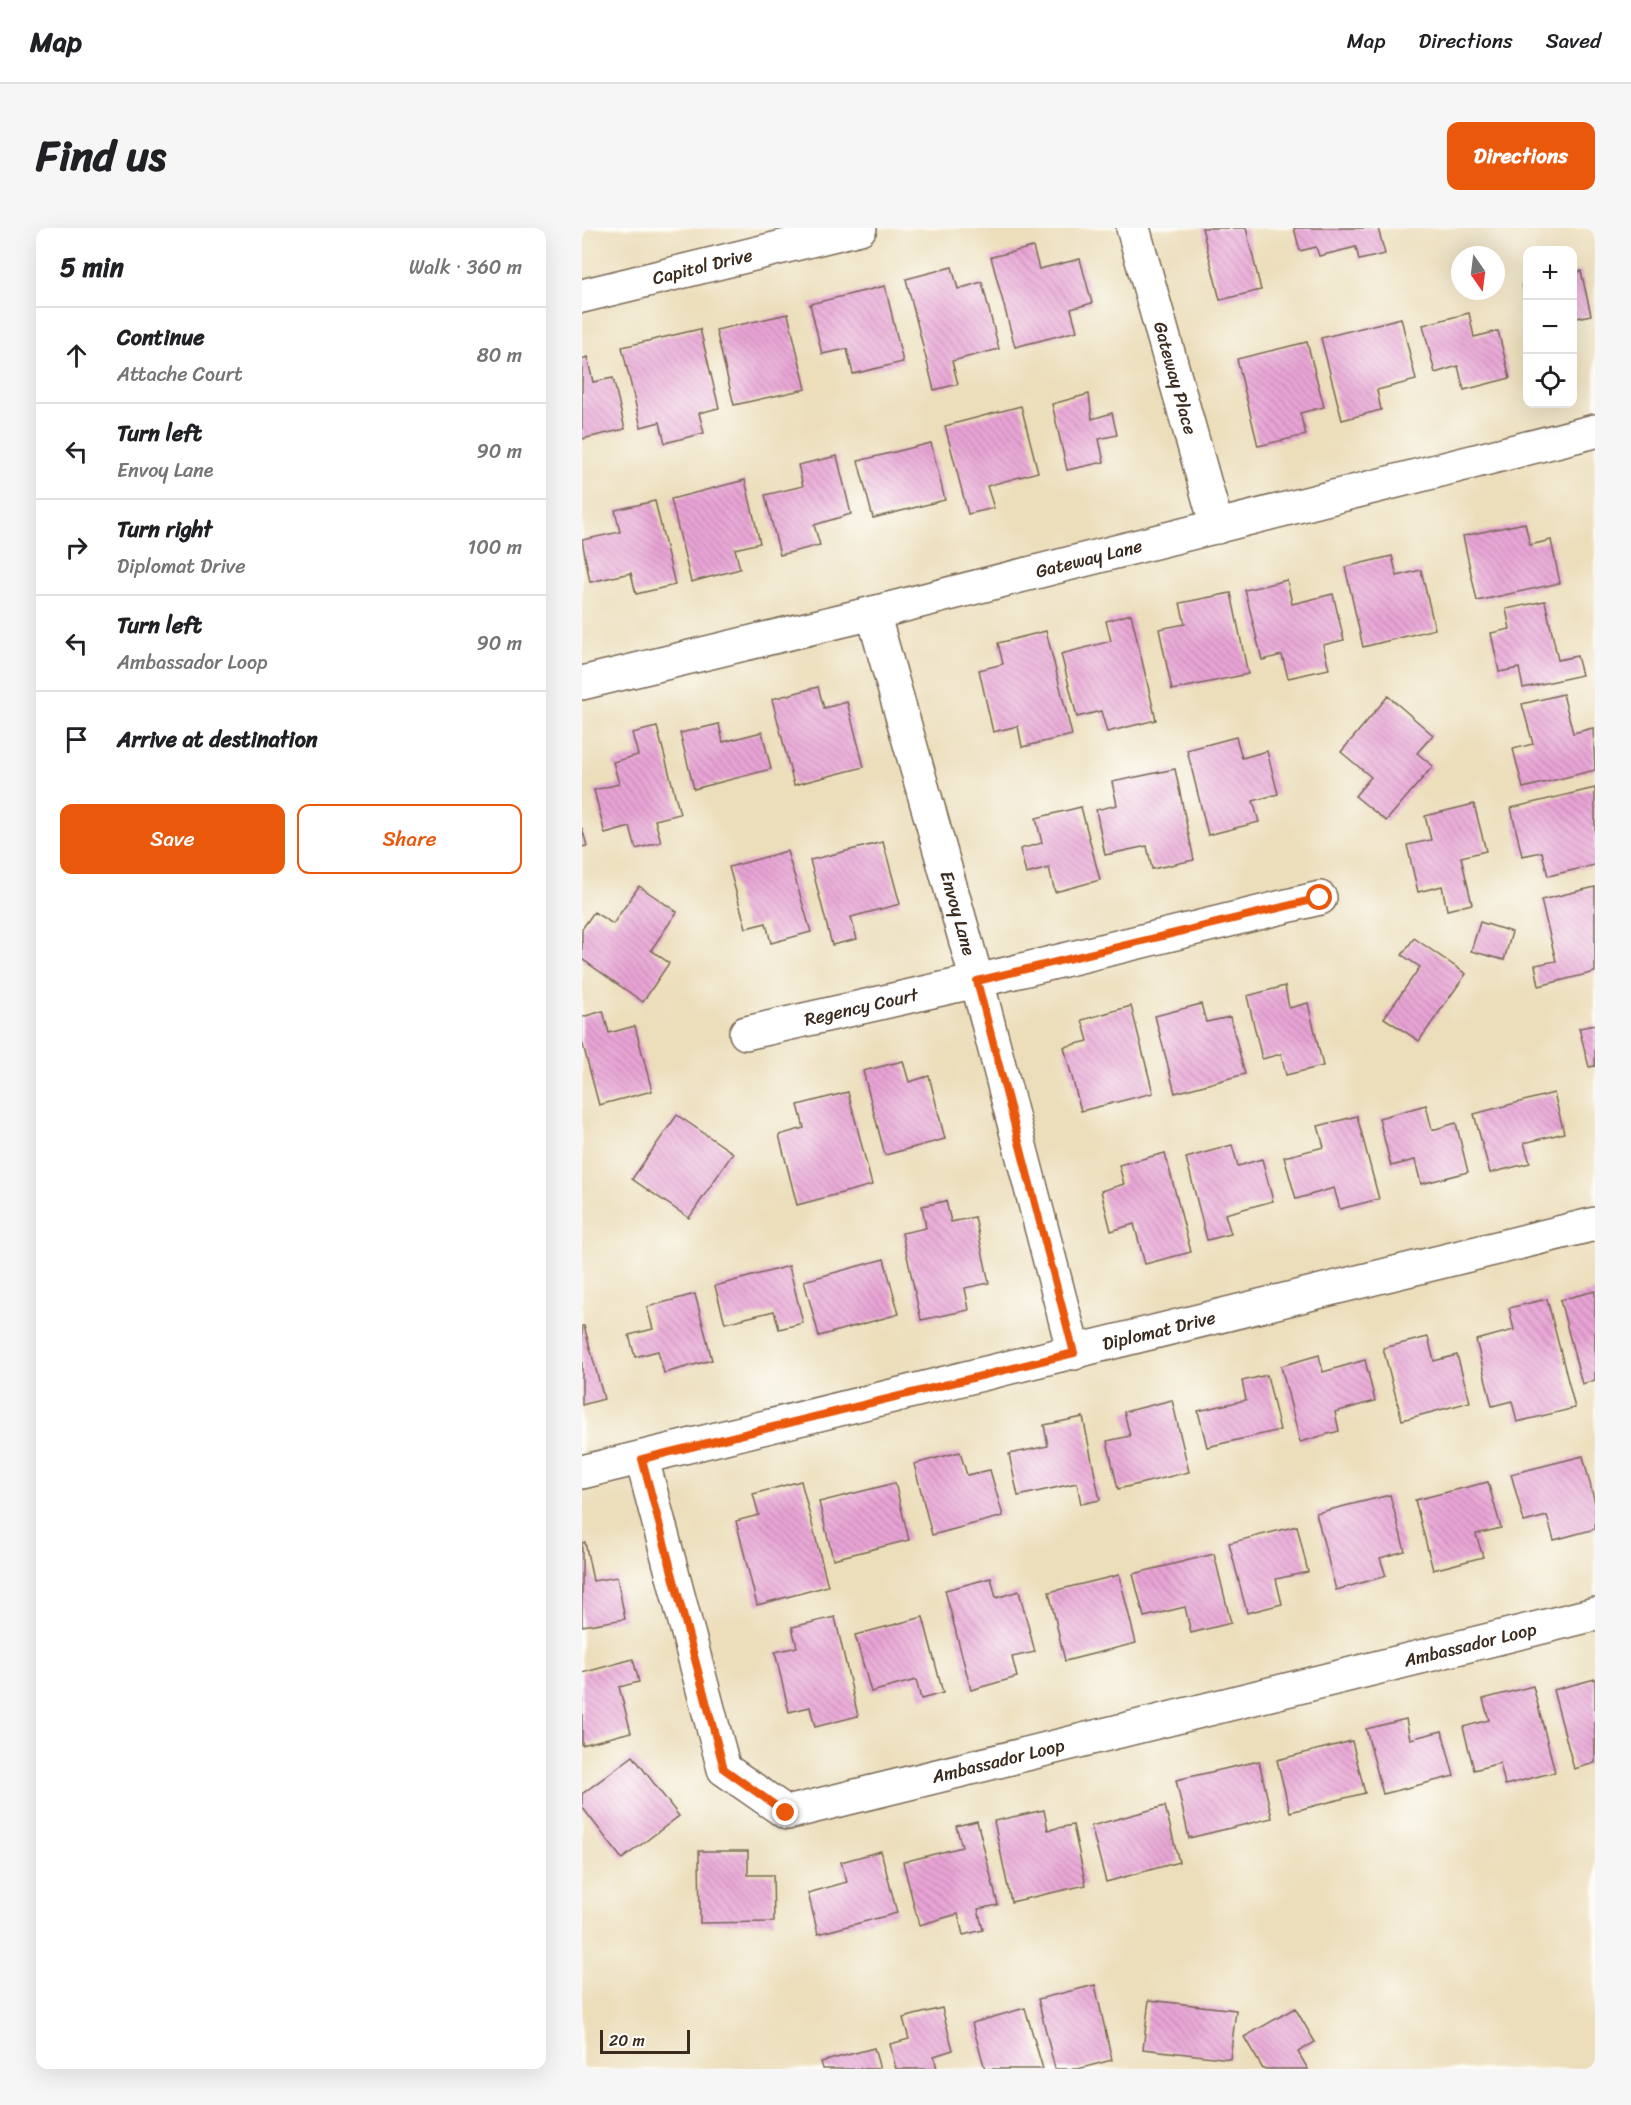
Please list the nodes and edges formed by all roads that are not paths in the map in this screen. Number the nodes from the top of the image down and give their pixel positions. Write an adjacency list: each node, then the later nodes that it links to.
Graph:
1 (860, 228): 3 (street, Capitol Drive)
2 (1133, 228): 5 (street, Gateway Place)
3 (582, 296)
4 (1594, 437): 5 (street, Gateway Lane)
5 (1217, 527): 6 (street, Gateway Lane)
6 (873, 613): 7 (street, Gateway Lane); 9 (street, Envoy Lane)
7 (582, 683)
8 (1320, 898): 9 (street, Regency Court)
9 (977, 981): 10 (street, Regency Court); 12 (street, Envoy Lane)
10 (746, 1033)
11 (1595, 1224): 12 (street, Diplomat Drive)
12 (1074, 1353): 13 (street, Diplomat Drive)
13 (642, 1459): 14 (street, Diplomat Drive); 15 (street, Ambassador Loop)
14 (582, 1472)
15 (1595, 1614)

